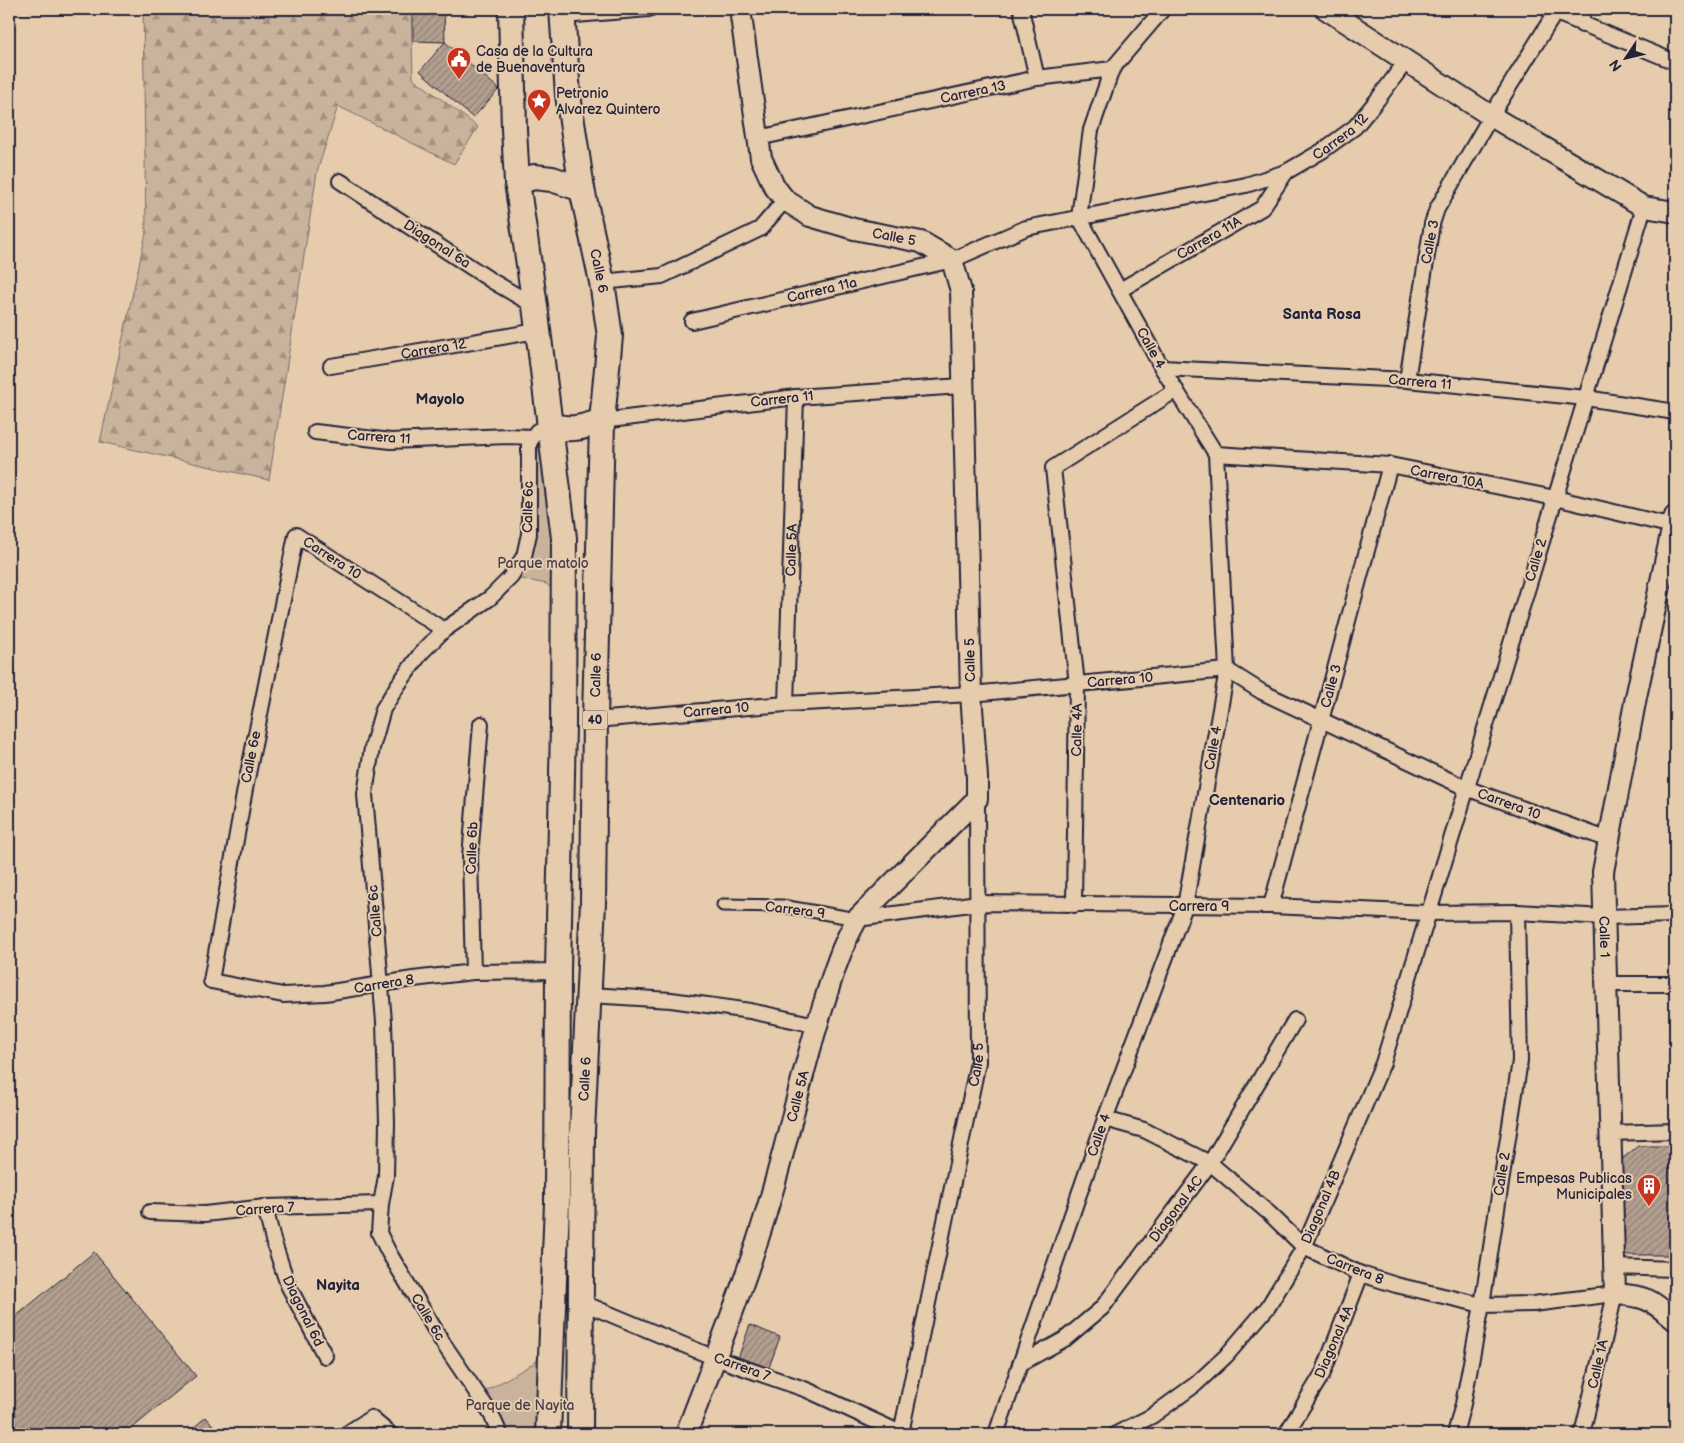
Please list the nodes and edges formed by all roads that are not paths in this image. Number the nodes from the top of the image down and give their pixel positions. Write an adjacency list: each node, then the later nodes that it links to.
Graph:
1 (511, 9): 19 (highway, Calle 6 / 40)
2 (649, 9): 9 (street)
3 (740, 9): 16 (main road, Calle 5)
4 (1021, 9): 14 (street)
5 (1163, 9): 13 (street)
6 (1326, 9): 11 (main road)
7 (1582, 9): 10 (street)
8 (1551, 11): 10 (street); 15 (street, Calle 3)
9 (563, 12): 20 (highway, Calle 6 / 40)
10 (1582, 25): 12 (street)
11 (1407, 60): 15 (main road); 17 (street, Carrera 12)
12 (1675, 62)
13 (1112, 69): 14 (street, Carrera 13); 24 (street)
14 (1038, 78): 16 (street, Carrera 13)
15 (1491, 116): 22 (main road); 33 (street, Calle 3)
16 (758, 138): 21 (main road, Calle 5)
17 (1286, 172): 24 (street, Carrera 12); 27 (street, Carrera 11A)
18 (340, 181): 28 (street, Diagonal 6a)
19 (517, 182): 20 (highway); 28 (highway, Calle 6 / 40)
20 (582, 189): 26 (highway, Calle 6 / 40)
21 (785, 200): 25 (main road, Calle 5); 26 (street)
22 (1644, 207): 23 (main road); 37 (street, Calle 2)
23 (1675, 212)
24 (1079, 217): 25 (street, Carrera 12); 27 (street, Calle 4)
25 (952, 260): 29 (street, Carrera 11a); 34 (main road, Calle 5)
26 (602, 282): 39 (highway, Calle 6 / 40)
27 (1120, 290): 32 (street, Calle 4)
28 (535, 306): 30 (highway, Calle 6 / 40)
29 (692, 321)
30 (537, 331): 31 (street, Carrera 12); 40 (highway, Calle 6 / 40)
31 (331, 366)
32 (1162, 368): 33 (street, Carrera 11); 35 (street, Calle 4)
33 (1407, 380): 37 (street, Carrera 11)
34 (962, 386): 36 (street, Carrera 11); 50 (main road, Calle 5)
35 (1176, 390): 42 (street, Calle 4); 49 (street, Calle 4A)
36 (796, 397): 39 (street, Carrera 11); 51 (street, Calle 5A)
37 (1586, 398): 38 (street, Carrera 11); 44 (street, Calle 2)
38 (1675, 412)
39 (602, 421): 40 (highway); 52 (highway, Calle 6 / 40)
40 (541, 431): 41 (street, Carrera 11); 47 (street, Calle 6c); 68 (highway, Calle 6 / 40)
41 (316, 432)
42 (1216, 454): 43 (street, Carrera 10A); 48 (street, Calle 4)
43 (1390, 465): 44 (street, Carrera 10A); 53 (street, Calle 3)
44 (1555, 498): 45 (street, Carrera 10A); 55 (street, Calle 2)
45 (1674, 521): 57 (main road, Calle 1)
46 (296, 534): 47 (street, Carrera 10); 70 (street, Calle 6e)
47 (444, 630): 71 (street, Calle 6c)
48 (1227, 670): 49 (street, Carrera 10); 53 (street, Carrera 10); 61 (street, Calle 4)
49 (1078, 684): 50 (street, Carrera 10); 60 (street, Calle 4A)
50 (971, 694): 51 (street, Carrera 10); 56 (main road, Calle 5)
51 (786, 704): 52 (street, Carrera 10)
52 (595, 720): 74 (highway, Calle 6 / 40)
53 (1321, 720): 55 (street, Carrera 10); 62 (street, Calle 3)
54 (481, 724): 69 (street, Calle 6b)
55 (1466, 788): 57 (street, Carrera 10); 64 (street, Calle 2)
56 (977, 799): 58 (street, Calle 5); 67 (main road, Calle 5A)
57 (1609, 840): 66 (main road, Calle 1)
58 (978, 903): 60 (street, Carrera 9); 67 (street, Carrera 9); 101 (street, Calle 5)
59 (723, 905): 67 (street, Carrera 9)
60 (1074, 905): 61 (street, Carrera 9)
61 (1185, 906): 62 (street, Carrera 9); 77 (street, Calle 4)
62 (1270, 906): 64 (street, Carrera 9)
63 (1516, 912): 64 (street, Carrera 9); 66 (street, Carrera 9); 90 (street, Calle 2)
64 (1428, 913): 84 (street, Diagonal 4B)
65 (1675, 915): 66 (street, Carrera 9)
66 (1604, 917): 72 (main road, Calle 1)
67 (857, 918): 76 (main road, Calle 5A)
68 (558, 971): 69 (street, Carrera 8); 98 (highway, Calle 6 / 40)
69 (473, 972): 71 (street, Carrera 8)
70 (210, 981): 71 (street, Carrera 8)
71 (380, 984): 81 (street, Calle 6c)
72 (1606, 984): 73 (street); 79 (main road, Calle 1)
73 (1675, 984)
74 (590, 995): 76 (street); 89 (highway, Calle 6 / 40)
75 (1295, 1020): 80 (street, Diagonal 4C)
76 (816, 1025): 93 (main road, Calle 5A)
77 (1105, 1119): 80 (street, Carrera 8); 94 (street, Calle 4)
78 (1675, 1132): 79 (street)
79 (1610, 1133): 85 (main road, Calle 1)
80 (1210, 1163): 84 (street, Carrera 8); 94 (street, Diagonal 4C)
81 (381, 1204): 82 (street, Carrera 7); 97 (street, Calle 6c)
82 (265, 1207): 83 (street, Carrera 7); 92 (street, Diagonal 6d)
83 (150, 1212)
84 (1304, 1247): 87 (street, Carrera 8); 103 (street, Diagonal 4B)
85 (1614, 1267): 86 (street); 88 (main road, Calle 1)
86 (1675, 1269)
87 (1362, 1274): 90 (street, Carrera 8); 104 (street, Diagonal 4A)
88 (1615, 1294): 90 (street, Carrera 8); 91 (main road); 106 (street, Calle 1A)
89 (581, 1302): 93 (street, Carrera 7); 99 (highway, Calle 6 / 40)
90 (1482, 1305): 105 (street, Calle 2)
91 (1675, 1320)
92 (325, 1356)
93 (715, 1358): 100 (main road, Calle 5A); 101 (street, Carrera 7)
94 (1020, 1364): 102 (street, Calle 4)
95 (346, 1434): 96 (street)
96 (390, 1434)
97 (500, 1434)
98 (548, 1434)
99 (580, 1434)
100 (686, 1434)
101 (902, 1434)
102 (996, 1434)
103 (1116, 1434)
104 (1286, 1434)
105 (1455, 1434)
106 (1582, 1434)

